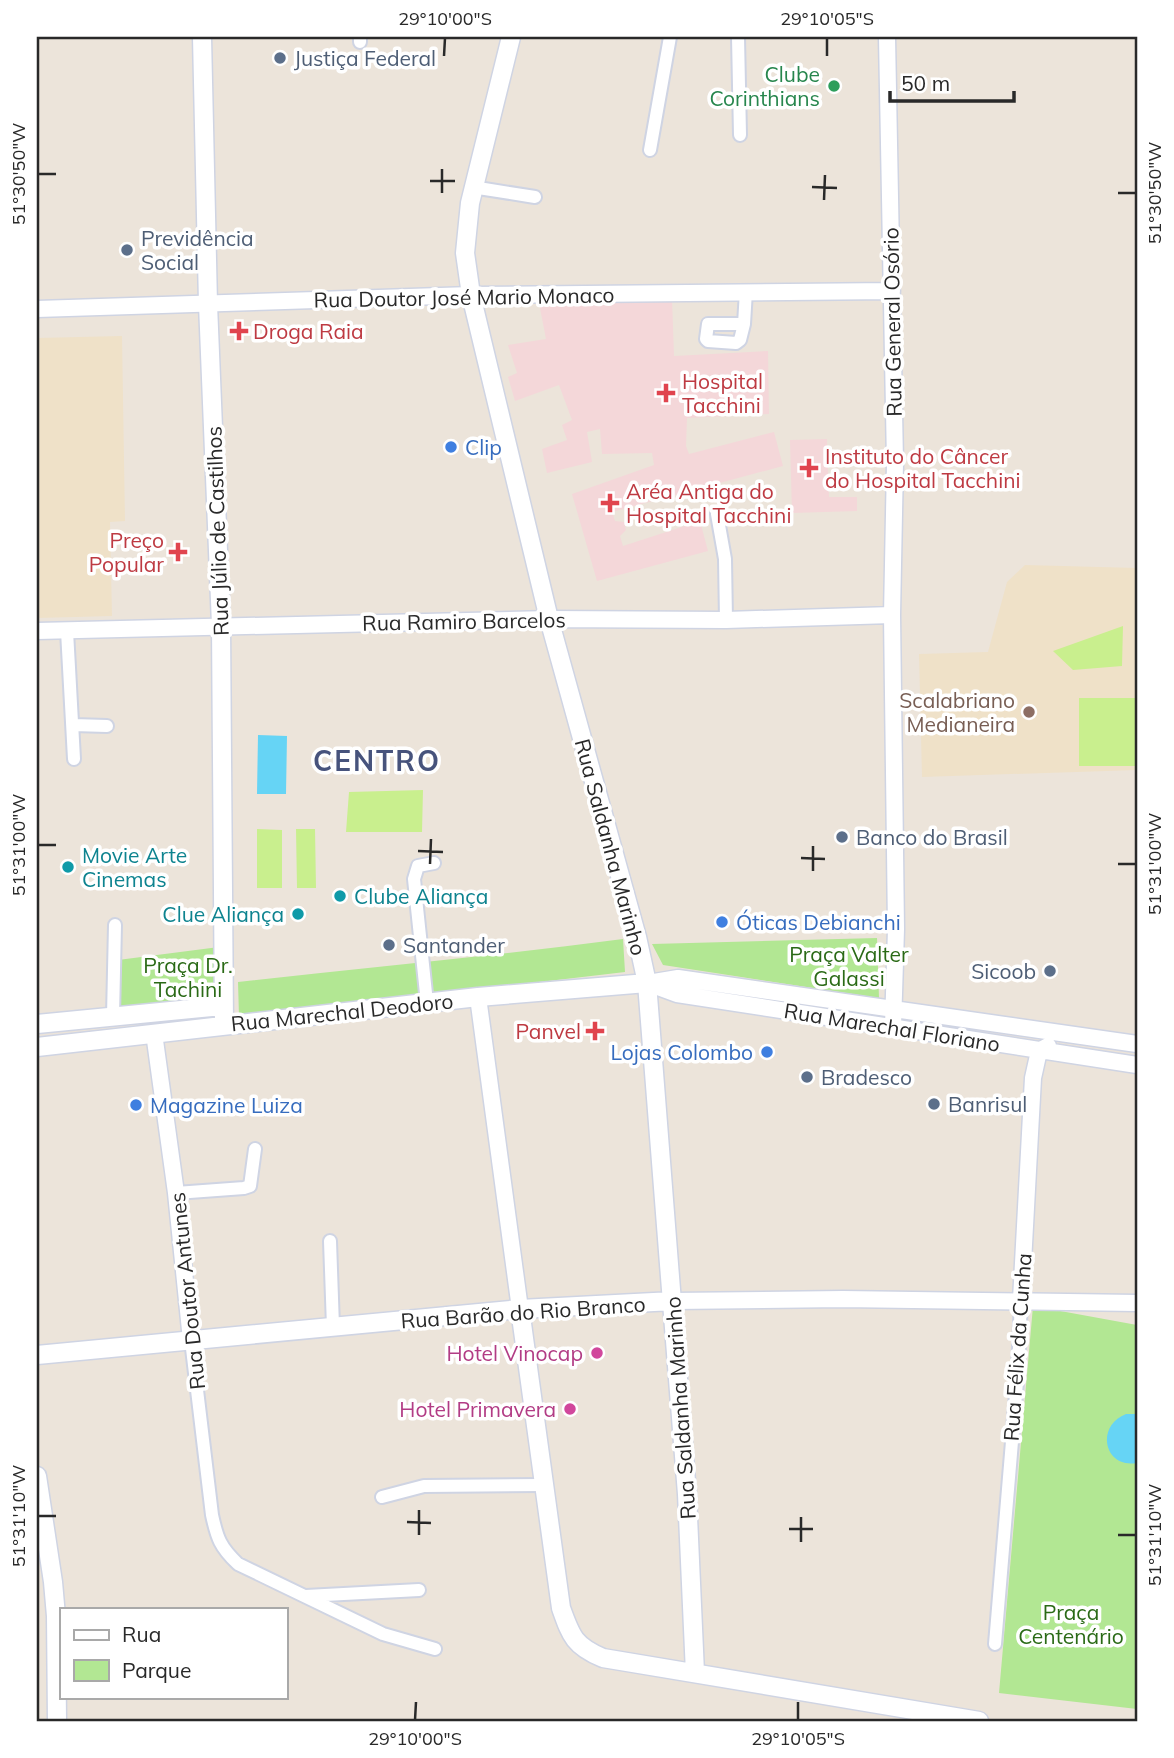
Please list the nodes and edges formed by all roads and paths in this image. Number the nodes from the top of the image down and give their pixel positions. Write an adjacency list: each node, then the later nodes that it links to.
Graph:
1 (202, 37): 13 (main road, Rua Júlio de Castilhos)
2 (512, 37): 8 (main road, Rua Saldanha Marinho)
3 (670, 37): 7 (street)
4 (738, 37): 6 (street)
5 (887, 37): 11 (street, Rua General Osório)
6 (740, 135)
7 (650, 150)
8 (472, 187): 9 (street); 12 (main road, Rua Saldanha Marinho)
9 (535, 197)
10 (746, 291): 11 (street, Rua Doutor José Mario Monaco); 12 (street, Rua Doutor José Mario Monaco); 15 (street)
11 (892, 291): 17 (street, Rua General Osório)
12 (471, 295): 13 (street, Rua Doutor José Mario Monaco); 18 (main road, Rua Saldanha Marinho)
13 (208, 304): 14 (street, Rua Doutor José Mario Monaco); 20 (main road, Rua Júlio de Castilhos)
14 (37, 309)
15 (744, 324)
16 (717, 514): 19 (street)
17 (892, 615): 19 (street, Rua Ramiro Barcelos); 32 (street, Rua General Osório)
18 (549, 618): 19 (street, Rua Ramiro Barcelos); 20 (street, Rua Ramiro Barcelos); 28 (main road, Rua Saldanha Marinho)
19 (726, 620)
20 (221, 625): 22 (street, Rua Ramiro Barcelos); 31 (main road, Rua Júlio de Castilhos)
21 (37, 631): 22 (street, Rua Ramiro Barcelos)
22 (67, 631): 23 (street)
23 (73, 725): 24 (street); 25 (street)
24 (107, 726)
25 (74, 759)
26 (434, 863): 30 (street)
27 (115, 925): 33 (street)
28 (648, 983): 29 (main road, Rua Marechal Deodoro); 32 (street, Rua Marechal Floriano); 36 (street, Rua Marechal Floriano); 47 (main road, Rua Saldanha Marinho)
29 (478, 997): 30 (main road, Rua Marechal Deodoro); 49 (street)
30 (427, 1003): 35 (main road, Rua Marechal Deodoro)
31 (222, 1006): 33 (main road, Rua Marechal Deodoro); 35 (main road, Rua Júlio de Castilhos)
32 (894, 1007): 36 (street, Rua General Osório); 38 (street, Rua Marechal Floriano)
33 (113, 1016): 34 (main road, Rua Marechal Deodoro)
34 (37, 1024)
35 (224, 1025): 37 (main road, Rua Marechal Deodoro)
36 (893, 1026): 41 (street, Rua Marechal Floriano)
37 (154, 1032): 40 (main road, Rua Marechal Deodoro); 44 (street, Rua Doutor Antunes)
38 (1080, 1035): 39 (street, Rua Marechal Floriano); 41 (street)
39 (1137, 1044)
40 (37, 1047)
41 (1039, 1051): 42 (street, Rua Marechal Floriano); 46 (street, Rua Félix da Cunha)
42 (1137, 1065)
43 (255, 1149): 44 (street)
44 (176, 1193): 51 (street, Rua Doutor Antunes)
45 (330, 1241): 50 (street)
46 (1021, 1300): 47 (street, Rua Barão do Rio Branco); 48 (street, Rua Barão do Rio Branco); 58 (street, Rua Félix da Cunha)
47 (673, 1301): 49 (main road, Rua Barão do Rio Branco); 60 (main road, Rua Saldanha Marinho)
48 (1137, 1303)
49 (520, 1309): 50 (main road, Rua Barão do Rio Branco); 54 (main road)
50 (333, 1327): 51 (main road, Rua Barão do Rio Branco)
51 (191, 1340): 52 (main road, Rua Barão do Rio Branco); 57 (street, Rua Doutor Antunes)
52 (37, 1355)
53 (37, 1476): 61 (main road)
54 (542, 1485): 55 (street); 60 (main road)
55 (382, 1497)
56 (419, 1590): 57 (street)
57 (306, 1596): 59 (street)
58 (995, 1644)
59 (435, 1649)
60 (695, 1674): 62 (main road)
61 (57, 1721)
62 (979, 1721)

